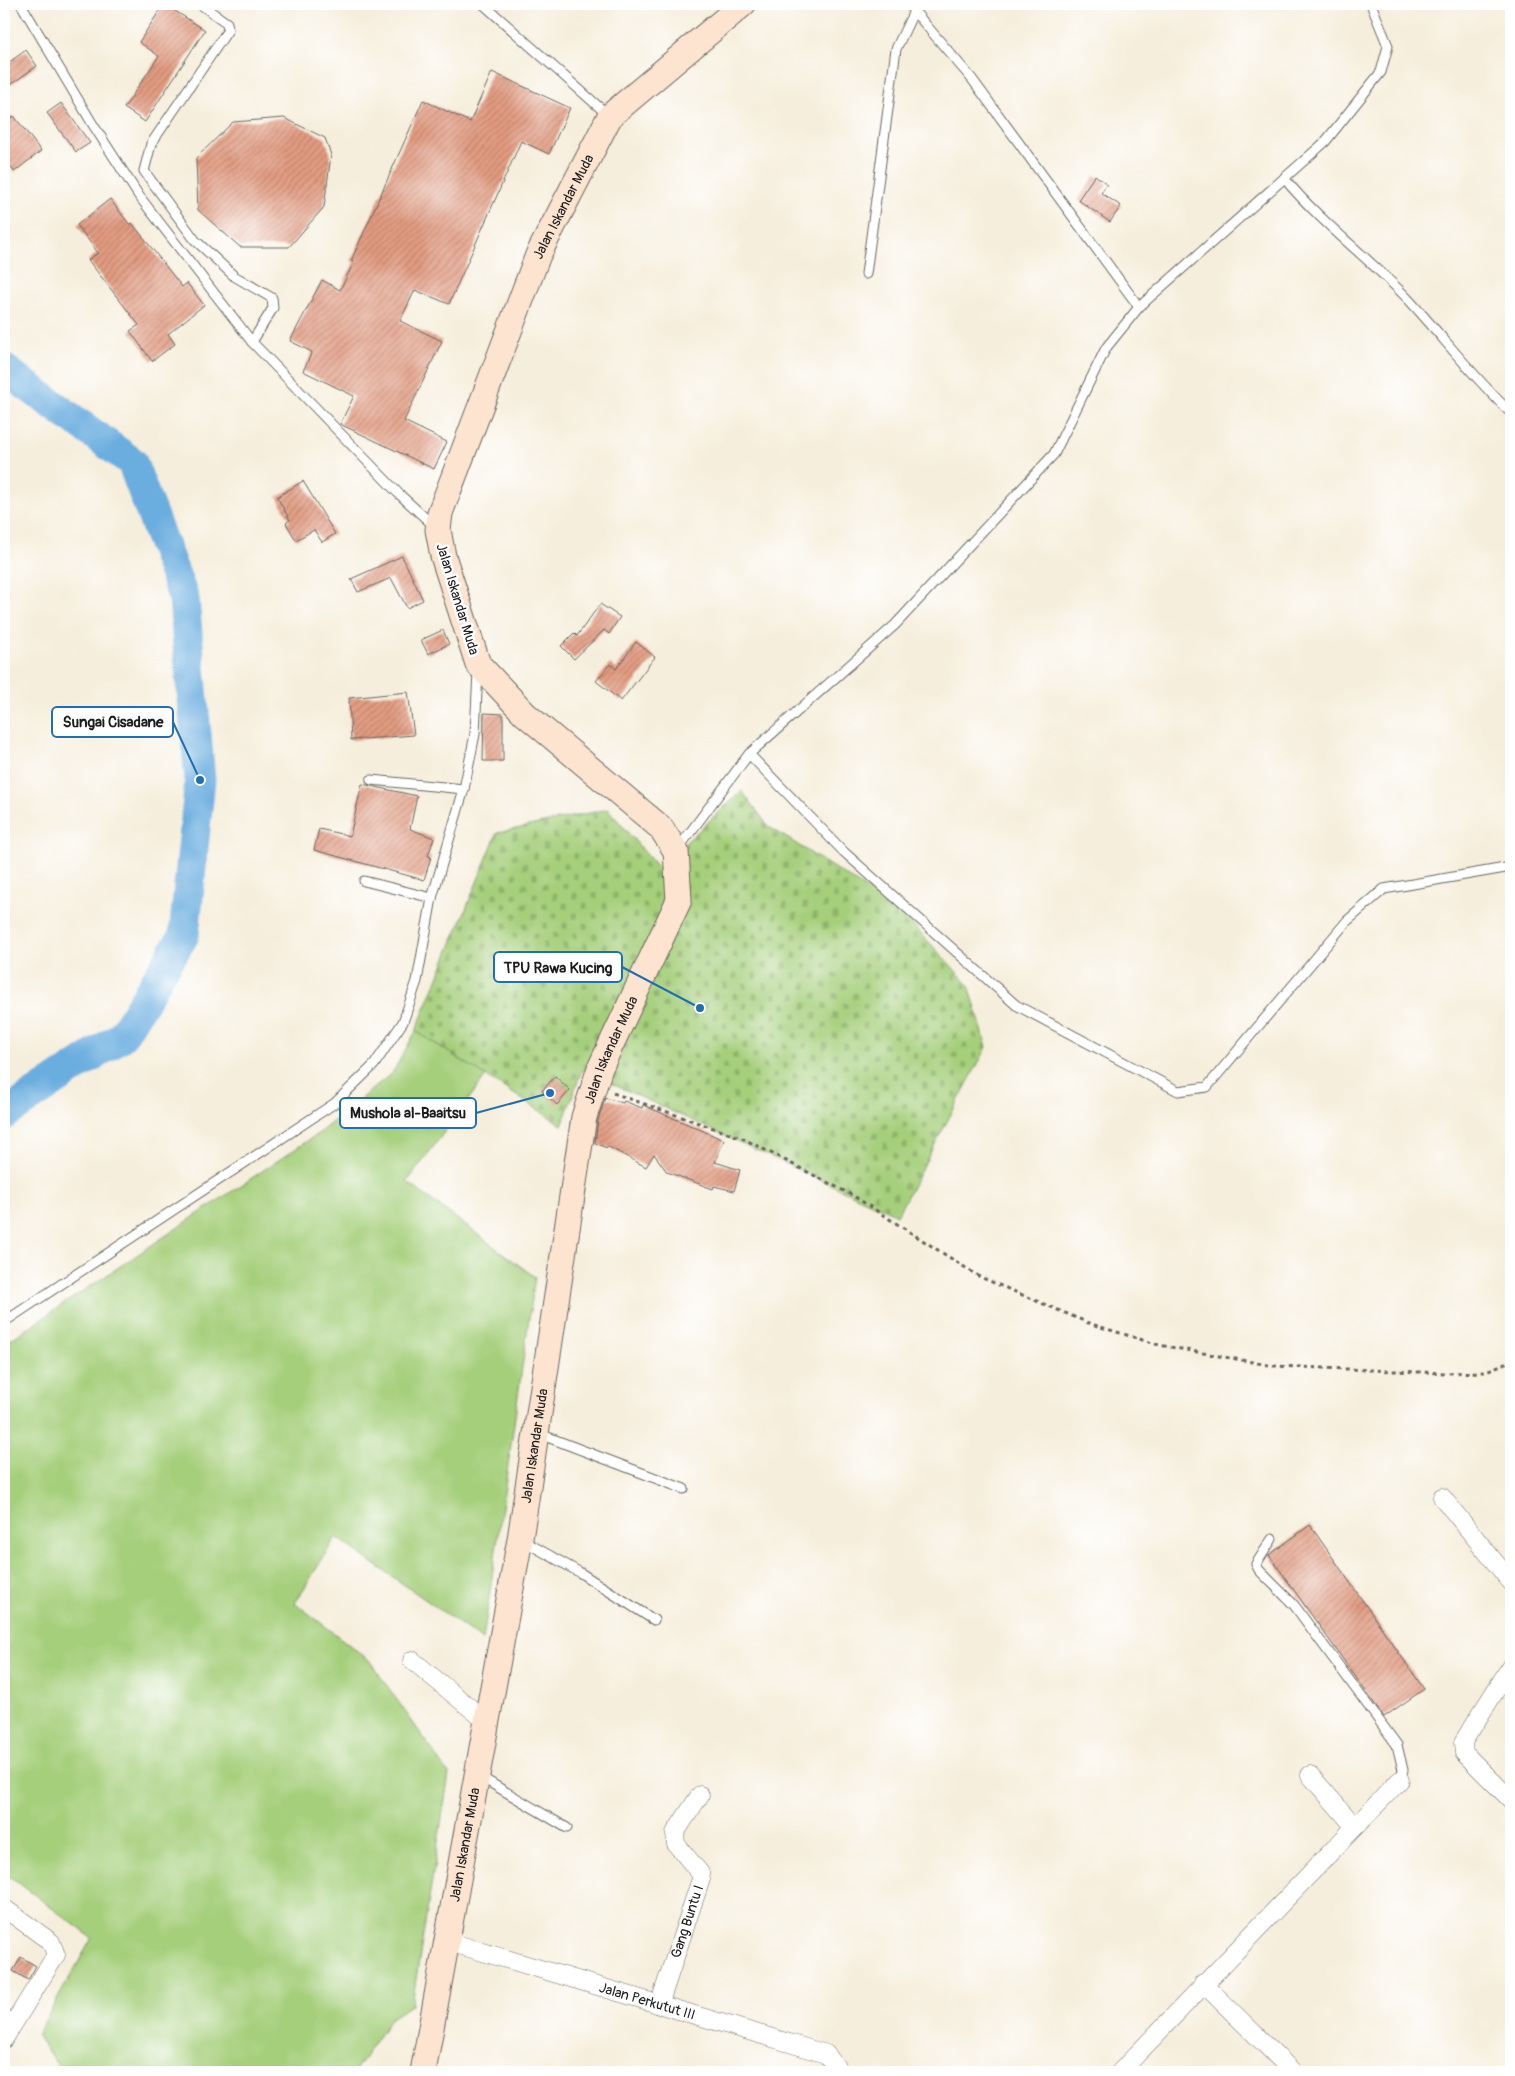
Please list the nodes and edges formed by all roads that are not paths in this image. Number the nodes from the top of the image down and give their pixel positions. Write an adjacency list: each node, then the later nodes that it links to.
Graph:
1 (20, 4): 12 (lane)
2 (200, 4): 12 (lane)
3 (483, 4): 8 (lane)
4 (743, 4): 8 (street, Jalan Iskandar Muda)
5 (908, 4): 7 (lane)
6 (1371, 4): 9 (lane)
7 (914, 12): 10 (lane); 11 (lane)
8 (610, 116): 14 (street, Jalan Iskandar Muda)
9 (1284, 178): 11 (lane); 13 (lane)
10 (866, 274)
11 (1139, 307): 16 (lane)
12 (252, 342): 14 (lane)
13 (1511, 413)
14 (438, 530): 15 (street, Jalan Iskandar Muda)
15 (478, 664): 18 (lane); 19 (street, Jalan Iskandar Muda)
16 (749, 754): 19 (lane); 20 (lane)
17 (370, 780): 18 (lane)
18 (464, 790): 22 (lane)
19 (676, 851): 24 (street, Jalan Iskandar Muda)
20 (1511, 867)
21 (364, 881): 22 (lane)
22 (432, 898): 23 (lane)
23 (4, 1322)
24 (535, 1432): 25 (lane); 27 (street, Jalan Iskandar Muda)
25 (684, 1489)
26 (1442, 1497): 29 (street)
27 (520, 1539): 30 (lane); 33 (street, Jalan Iskandar Muda)
28 (1272, 1539): 36 (lane)
29 (1511, 1582)
30 (654, 1620)
31 (412, 1660): 33 (street)
32 (1511, 1666): 38 (street)
33 (486, 1722): 34 (street, Jalan Iskandar Muda)
34 (477, 1774): 40 (lane); 42 (street, Jalan Iskandar Muda)
35 (1310, 1775): 39 (street)
36 (1400, 1780): 39 (street)
37 (700, 1795): 44 (street, Gang Buntu I)
38 (1511, 1800)
39 (1355, 1827): 43 (street)
40 (567, 1828)
41 (4, 1908): 45 (street)
42 (446, 1941): 44 (street, Jalan Perkutut III); 46 (street, Jalan Iskandar Muda)
43 (1203, 1983): 48 (street); 49 (street)
44 (658, 2004): 47 (street, Jalan Perkutut III)
45 (4, 2039)
46 (423, 2072)
47 (840, 2072)
48 (1120, 2072)
49 (1293, 2072)

